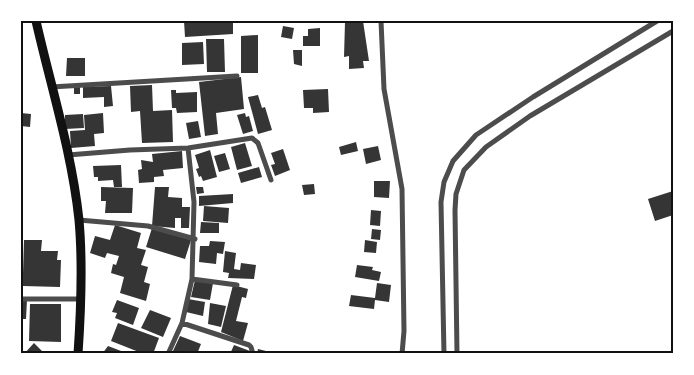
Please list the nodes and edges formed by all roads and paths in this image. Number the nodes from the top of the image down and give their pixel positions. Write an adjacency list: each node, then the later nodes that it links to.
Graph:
1 (36, 21): 6 (highway)
2 (381, 21): 20 (street)
3 (657, 21): 21 (street)
4 (673, 31): 22 (street)
5 (237, 76): 6 (street)
6 (51, 87): 8 (highway)
7 (188, 148): 8 (street); 9 (street); 11 (street)
8 (67, 155): 10 (highway)
9 (270, 180)
10 (79, 220): 11 (street); 15 (highway)
11 (195, 239): 12 (street)
12 (192, 279): 13 (street); 16 (street)
13 (237, 285)
14 (21, 299): 15 (street)
15 (80, 299): 17 (highway)
16 (182, 323): 18 (street); 19 (street)
17 (78, 354)
18 (168, 354)
19 (253, 354)
20 (402, 354)
21 (444, 354)
22 (457, 354)

